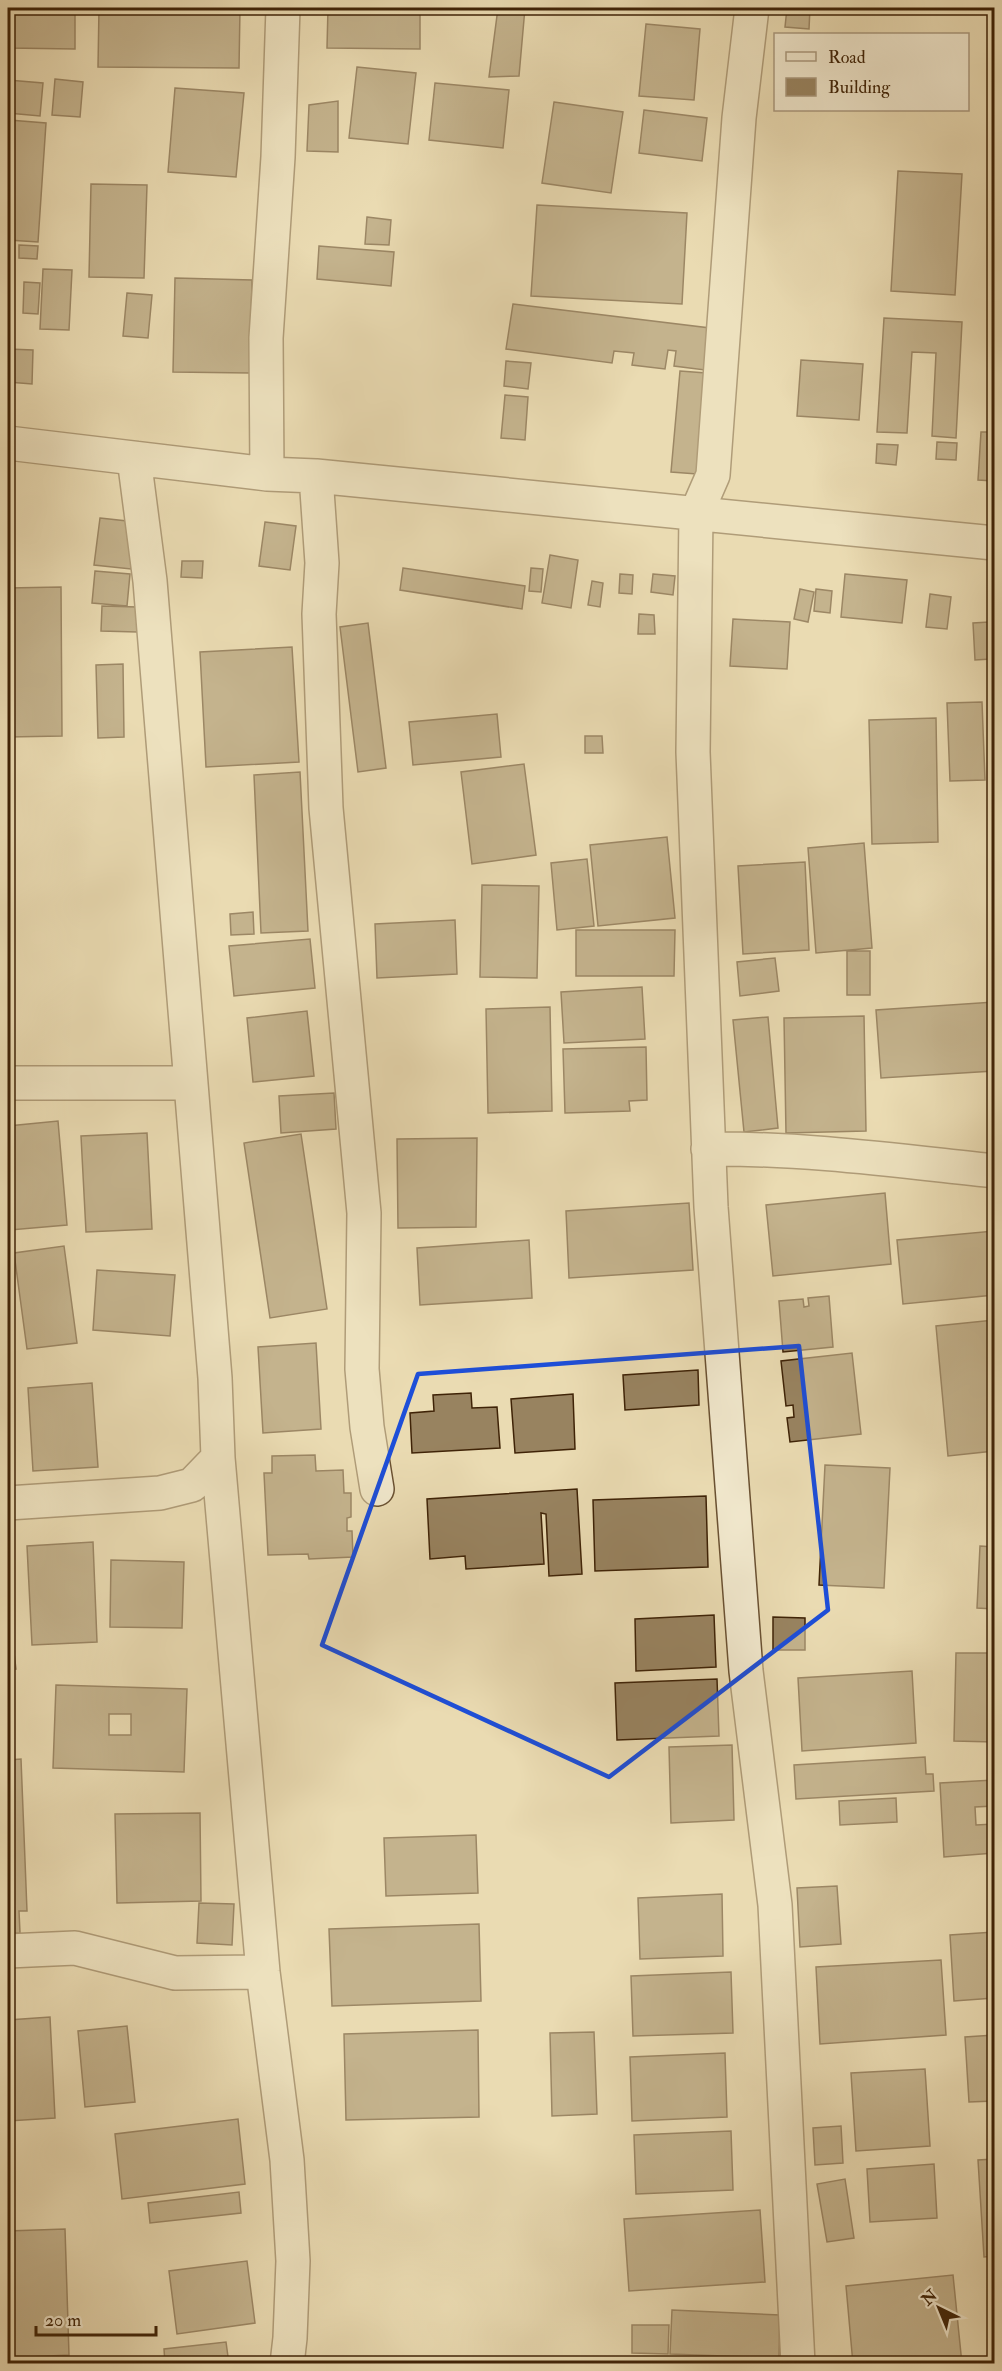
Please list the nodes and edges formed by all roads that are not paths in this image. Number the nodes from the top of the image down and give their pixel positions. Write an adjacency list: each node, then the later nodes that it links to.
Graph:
1 (283, 8): 5 (street)
2 (752, 8): 7 (street)
3 (8, 443): 4 (street)
4 (135, 458): 5 (street); 10 (street)
5 (267, 474): 6 (street)
6 (316, 476): 7 (street); 14 (street)
7 (696, 514): 8 (street); 11 (street)
8 (994, 543)
9 (8, 1083): 10 (street)
10 (191, 1083): 13 (street)
11 (708, 1149): 12 (street); 19 (street)
12 (994, 1171)
13 (218, 1458): 15 (street); 17 (street)
14 (377, 1489)
15 (8, 1503)
16 (8, 1951): 17 (street)
17 (263, 1972): 18 (street)
18 (287, 2364)
19 (798, 2364)

